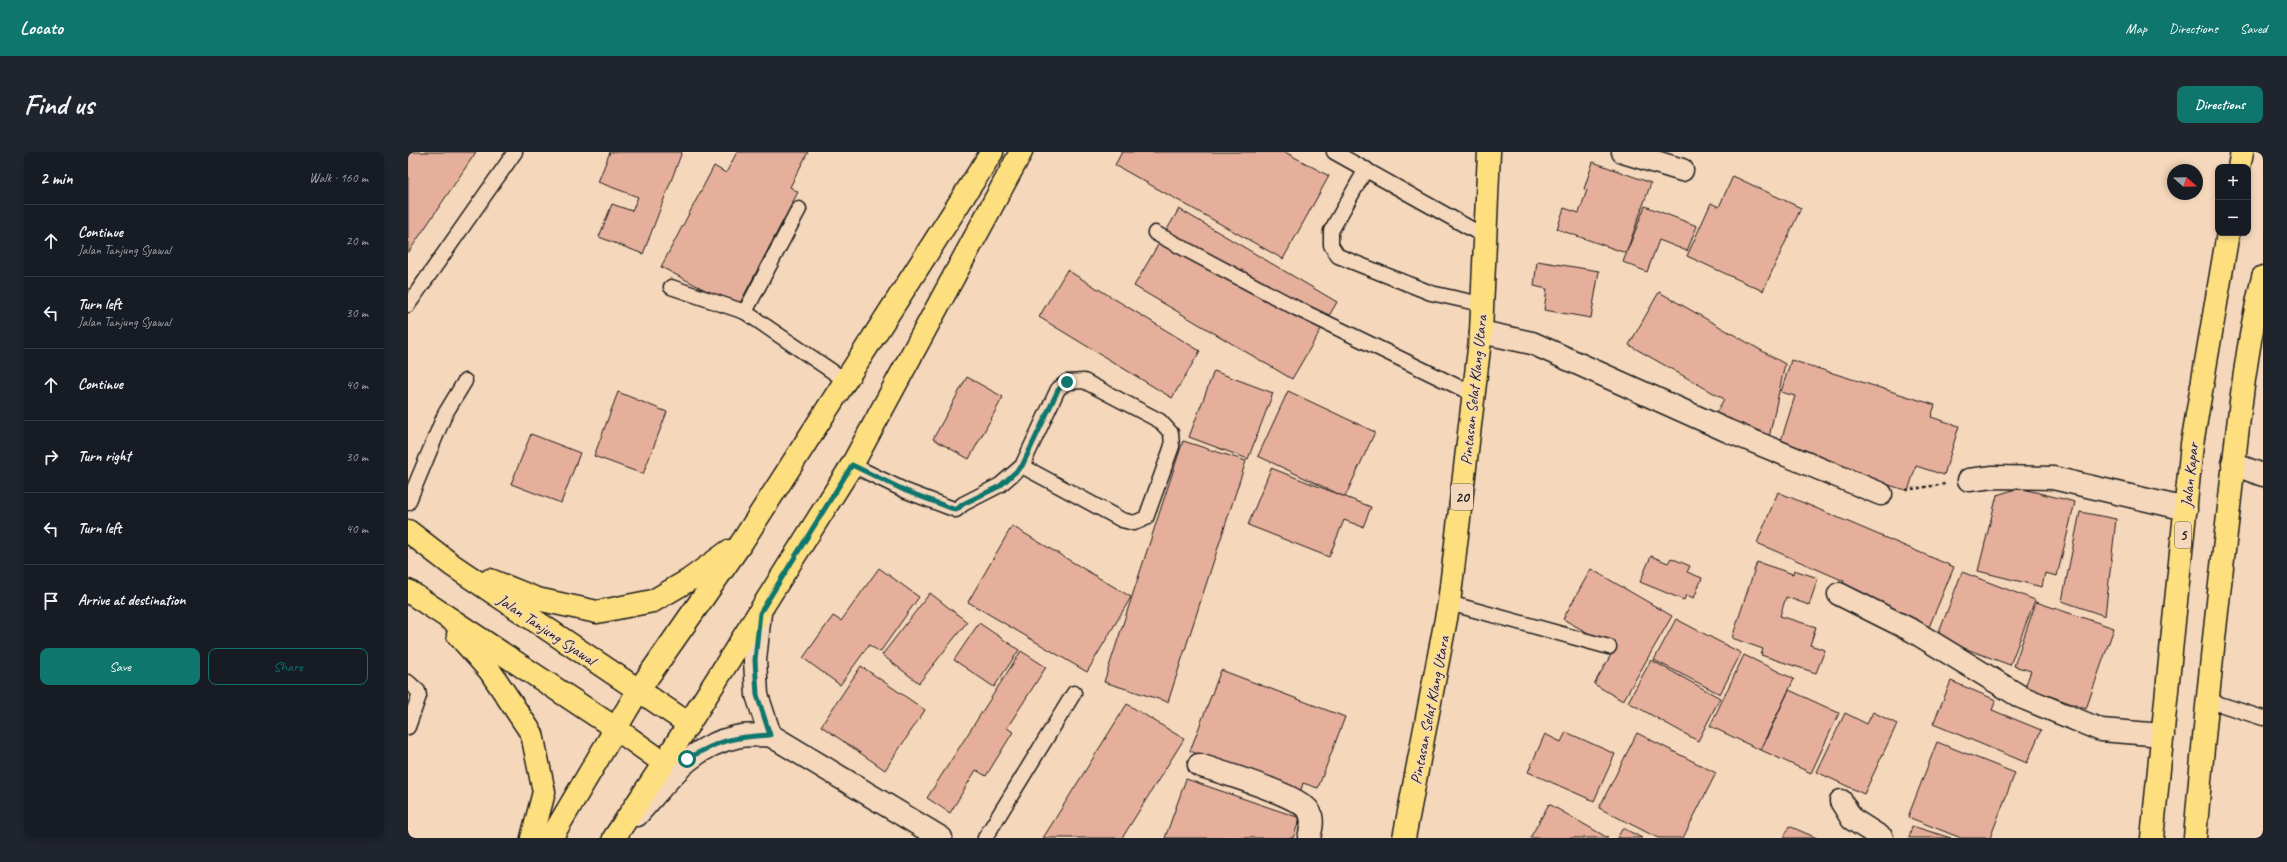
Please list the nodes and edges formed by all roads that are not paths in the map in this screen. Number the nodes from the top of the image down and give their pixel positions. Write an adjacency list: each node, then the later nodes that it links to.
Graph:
1 (515, 152): 18 (lane)
2 (992, 152): 21 (main road)
3 (1021, 152): 25 (main road)
4 (1334, 152): 9 (lane)
5 (1489, 152): 13 (main road, Pintasan Selat Klang Utara / 20)
6 (1623, 152): 10 (street)
7 (2242, 152): 8 (main road)
8 (2240, 164)
9 (1366, 169): 13 (lane); 17 (lane)
10 (1682, 170)
11 (799, 209): 19 (lane)
12 (1155, 233): 23 (lane)
13 (1484, 236): 17 (main road, Pintasan Selat Klang Utara / 20)
14 (2227, 236): 31 (main road, Jalan Kapar / 5)
15 (2263, 276): 24 (main road)
16 (671, 287): 19 (lane)
17 (1481, 304): 20 (main road, Pintasan Selat Klang Utara / 20)
18 (408, 306)
19 (746, 312): 21 (lane)
20 (1481, 332): 23 (main road, Pintasan Selat Klang Utara / 20); 29 (street)
21 (845, 380): 33 (main road)
22 (465, 381): 30 (lane)
23 (1475, 395): 37 (main road, Pintasan Selat Klang Utara / 20)
24 (2233, 464): 27 (street); 44 (main road)
25 (852, 465): 26 (lane); 39 (main road)
26 (1022, 466): 26 (lane)
27 (2263, 475)
28 (1969, 480): 31 (street)
29 (1880, 494)
30 (408, 503)
31 (2186, 509): 50 (main road, Jalan Kapar / 5)
32 (408, 531): 34 (main road, Jalan Tanjung Syawal)
33 (742, 542): 34 (main road); 42 (main road)
34 (452, 565): 42 (main road, Jalan Tanjung Syawal)
35 (408, 591): 38 (main road)
36 (1839, 594): 50 (street)
37 (1449, 603): 40 (lane); 61 (main road, Pintasan Selat Klang Utara / 20)
38 (438, 612): 48 (main road); 54 (main road)
39 (760, 613): 46 (main road); 49 (street)
40 (1609, 647)
41 (408, 682): 47 (lane)
42 (638, 691): 46 (main road, Jalan Tanjung Syawal); 48 (main road)
43 (1074, 693): 59 (lane)
44 (2207, 700): 45 (lane); 64 (main road)
45 (2263, 718)
46 (688, 724): 51 (main road)
47 (408, 727)
48 (615, 728): 51 (main road); 55 (main road)
49 (770, 735): 57 (street); 58 (street)
50 (2163, 735): 63 (main road, Jalan Kapar / 5)
51 (664, 763): 56 (main road)
52 (1199, 765): 60 (street)
53 (1841, 801): 62 (street)
54 (532, 838)
55 (551, 838)
56 (614, 838)
57 (617, 838)
58 (941, 838)
59 (985, 838)
60 (1308, 838)
61 (1404, 838)
62 (1882, 838)
63 (2152, 838)
64 (2195, 838)

